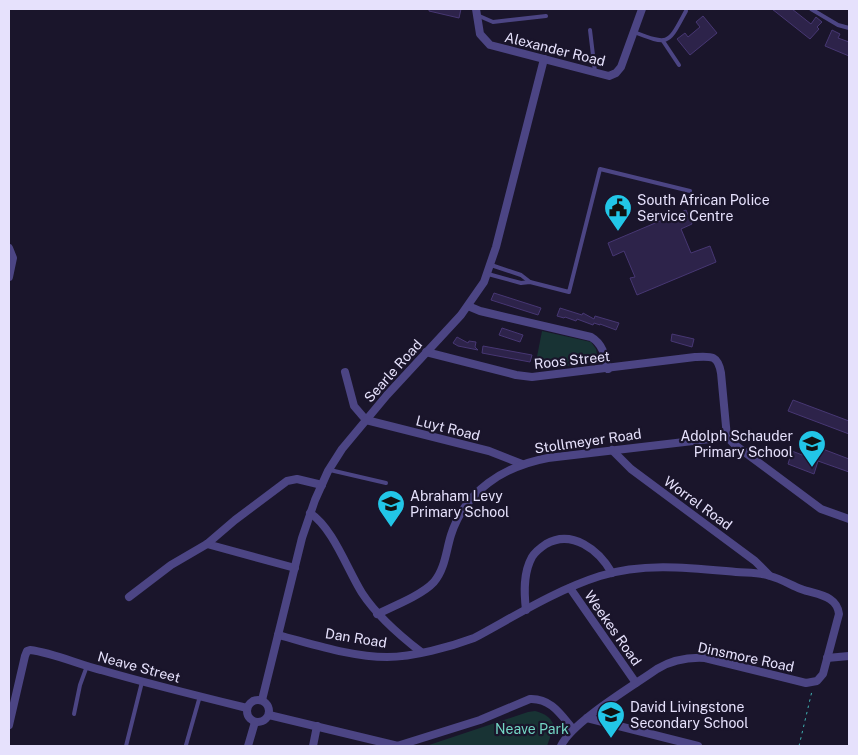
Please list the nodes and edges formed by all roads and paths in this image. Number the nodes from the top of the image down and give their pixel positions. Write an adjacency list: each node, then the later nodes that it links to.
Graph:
1 (642, 9): 8 (street)
2 (812, 9): 6 (lane)
3 (686, 11): 9 (lane)
4 (476, 12): 5 (lane); 10 (street, Alexander Road)
5 (546, 16)
6 (849, 28)
7 (590, 30): 12 (lane)
8 (634, 32): 9 (lane); 12 (street, Alexander Road)
9 (663, 41): 11 (lane)
10 (544, 59): 12 (street, Alexander Road); 15 (street, Searle Road)
11 (679, 65)
12 (596, 73)
13 (690, 191): 18 (lane)
14 (9, 248): 17 (street)
15 (491, 265): 16 (street, Searle Road); 18 (lane)
16 (488, 274): 18 (lane); 19 (street, Searle Road)
17 (9, 277)
18 (530, 282)
19 (468, 306): 20 (street, Searle Road); 21 (street)
20 (426, 352): 21 (street, Roos Street); 23 (street, Searle Road)
21 (608, 368): 24 (street, Roos Street)
22 (345, 372): 23 (street)
23 (366, 420): 26 (street, Luyt Road); 27 (street, Searle Road)
24 (727, 437): 25 (street, Stollmeyer Road); 31 (street)
25 (612, 450): 26 (street, Stollmeyer Road); 35 (street, Worrel Road)
26 (522, 464): 39 (street, Stollmeyer Road)
27 (330, 470): 28 (lane); 29 (street, Searle Road)
28 (386, 483)
29 (322, 485): 30 (street, Searle Road); 32 (street)
30 (310, 513): 33 (street, Searle Road); 39 (street)
31 (849, 519)
32 (207, 544): 33 (street); 37 (street)
33 (295, 568): 40 (street, Searle Road)
34 (612, 573): 35 (street, Dan Road); 36 (street, Dan Road); 38 (street)
35 (769, 575): 43 (street)
36 (570, 588): 38 (street, Dan Road); 47 (street, Weekes Road)
37 (129, 596)
38 (526, 610): 41 (street, Dan Road)
39 (377, 614): 41 (street)
40 (278, 635): 41 (street, Dan Road); 49 (street, Searle Road)
41 (421, 652)
42 (849, 656): 43 (street)
43 (828, 658): 46 (street)
44 (87, 666): 45 (street, Neave Street); 51 (lane); 55 (street, Neave Street)
45 (142, 682): 48 (street, Neave Street); 59 (lane)
46 (814, 682): 47 (street, Dinsmore Road); 65 (path)
47 (636, 683): 53 (street, Dinsmore Road)
48 (200, 696): 50 (street, Neave Street); 58 (lane)
49 (262, 700): 50 (street); 52 (street)
50 (247, 708): 54 (street)
51 (74, 714)
52 (269, 715): 54 (street); 56 (street)
53 (587, 718): 57 (street, Dinsmore Road); 64 (street)
54 (255, 722): 60 (street)
55 (9, 725)
56 (317, 726): 61 (street); 62 (street)
57 (573, 729): 62 (street); 63 (street, Dinsmore Road)
58 (186, 745)
59 (126, 746)
60 (248, 746)
61 (313, 746)
62 (398, 746)
63 (561, 746)
64 (698, 746)
65 (799, 746)

